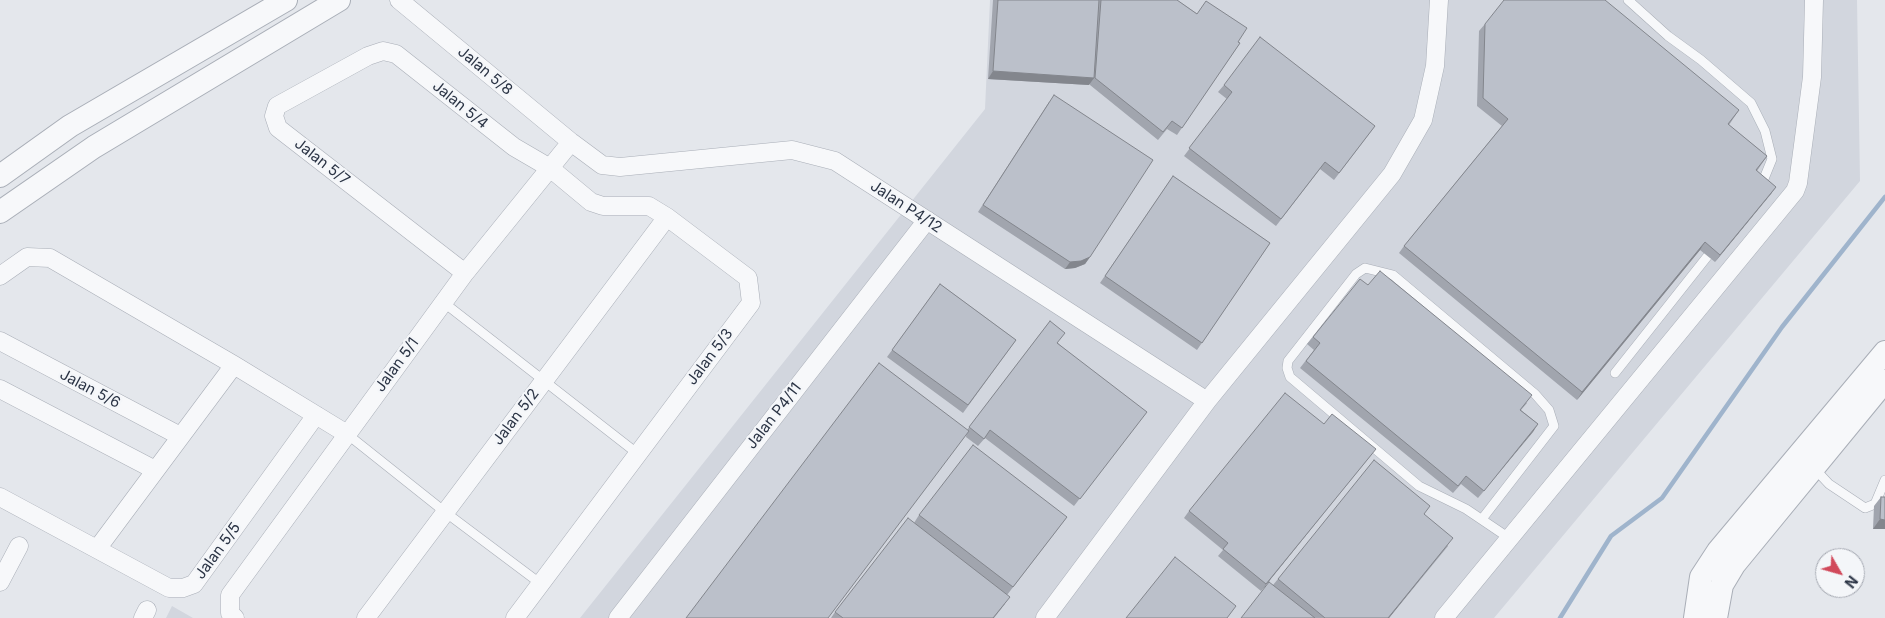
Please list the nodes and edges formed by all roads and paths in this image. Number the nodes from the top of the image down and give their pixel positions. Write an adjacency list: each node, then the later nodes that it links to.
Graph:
1 (286, 0): 8 (street)
2 (338, 0): 10 (street)
3 (399, 0): 9 (street, Jalan 5/8)
4 (1440, 0): 28 (street)
5 (1628, 0): 13 (lane)
6 (1814, 0): 39 (street)
7 (368, 56): 11 (street, Jalan 5/4); 18 (street, Jalan 5/7)
8 (70, 126): 10 (street); 12 (street)
9 (571, 142): 11 (street, Jalan 5/1); 16 (street, Jalan P4/12)
10 (94, 147): 14 (street)
11 (550, 168): 15 (street, Jalan 5/3); 18 (street, Jalan 5/1)
12 (0, 176)
13 (1758, 193)
14 (0, 212)
15 (667, 216): 25 (street, Jalan 5/2); 32 (street, Jalan 5/3)
16 (926, 220): 28 (street, Jalan P4/12); 44 (street, Jalan P4/11)
17 (1722, 238): 24 (lane)
18 (465, 273): 20 (street, Jalan 5/1)
19 (0, 276): 23 (street)
20 (443, 302): 25 (lane); 30 (street, Jalan 5/1)
21 (0, 341): 31 (street, Jalan 5/6)
22 (1885, 352): 50 (street)
23 (234, 365): 29 (street); 31 (street)
24 (1615, 374)
25 (543, 380): 32 (lane); 37 (street, Jalan 5/2)
26 (1885, 380): 33 (street)
27 (0, 389): 34 (street)
28 (1207, 401): 48 (street)
29 (316, 415): 30 (street); 41 (street, Jalan 5/5)
30 (347, 434): 37 (lane); 45 (street, Jalan 5/1)
31 (180, 436): 34 (street)
32 (638, 454): 43 (street, Jalan 5/3)
33 (1814, 468): 35 (lane); 51 (street)
34 (155, 470): 41 (street)
35 (1885, 480)
36 (0, 496): 41 (street, Jalan 5/5)
37 (445, 512): 43 (lane); 46 (street, Jalan 5/2)
38 (1482, 519): 38 (lane); 39 (lane)
39 (1509, 538): 49 (street)
40 (19, 546): 42 (street)
41 (96, 549)
42 (0, 582)
43 (540, 584): 47 (street, Jalan 5/3)
44 (622, 616)
45 (235, 618)
46 (366, 618)
47 (515, 618)
48 (1045, 618)
49 (1444, 618)
50 (1695, 618)
51 (1716, 618)

